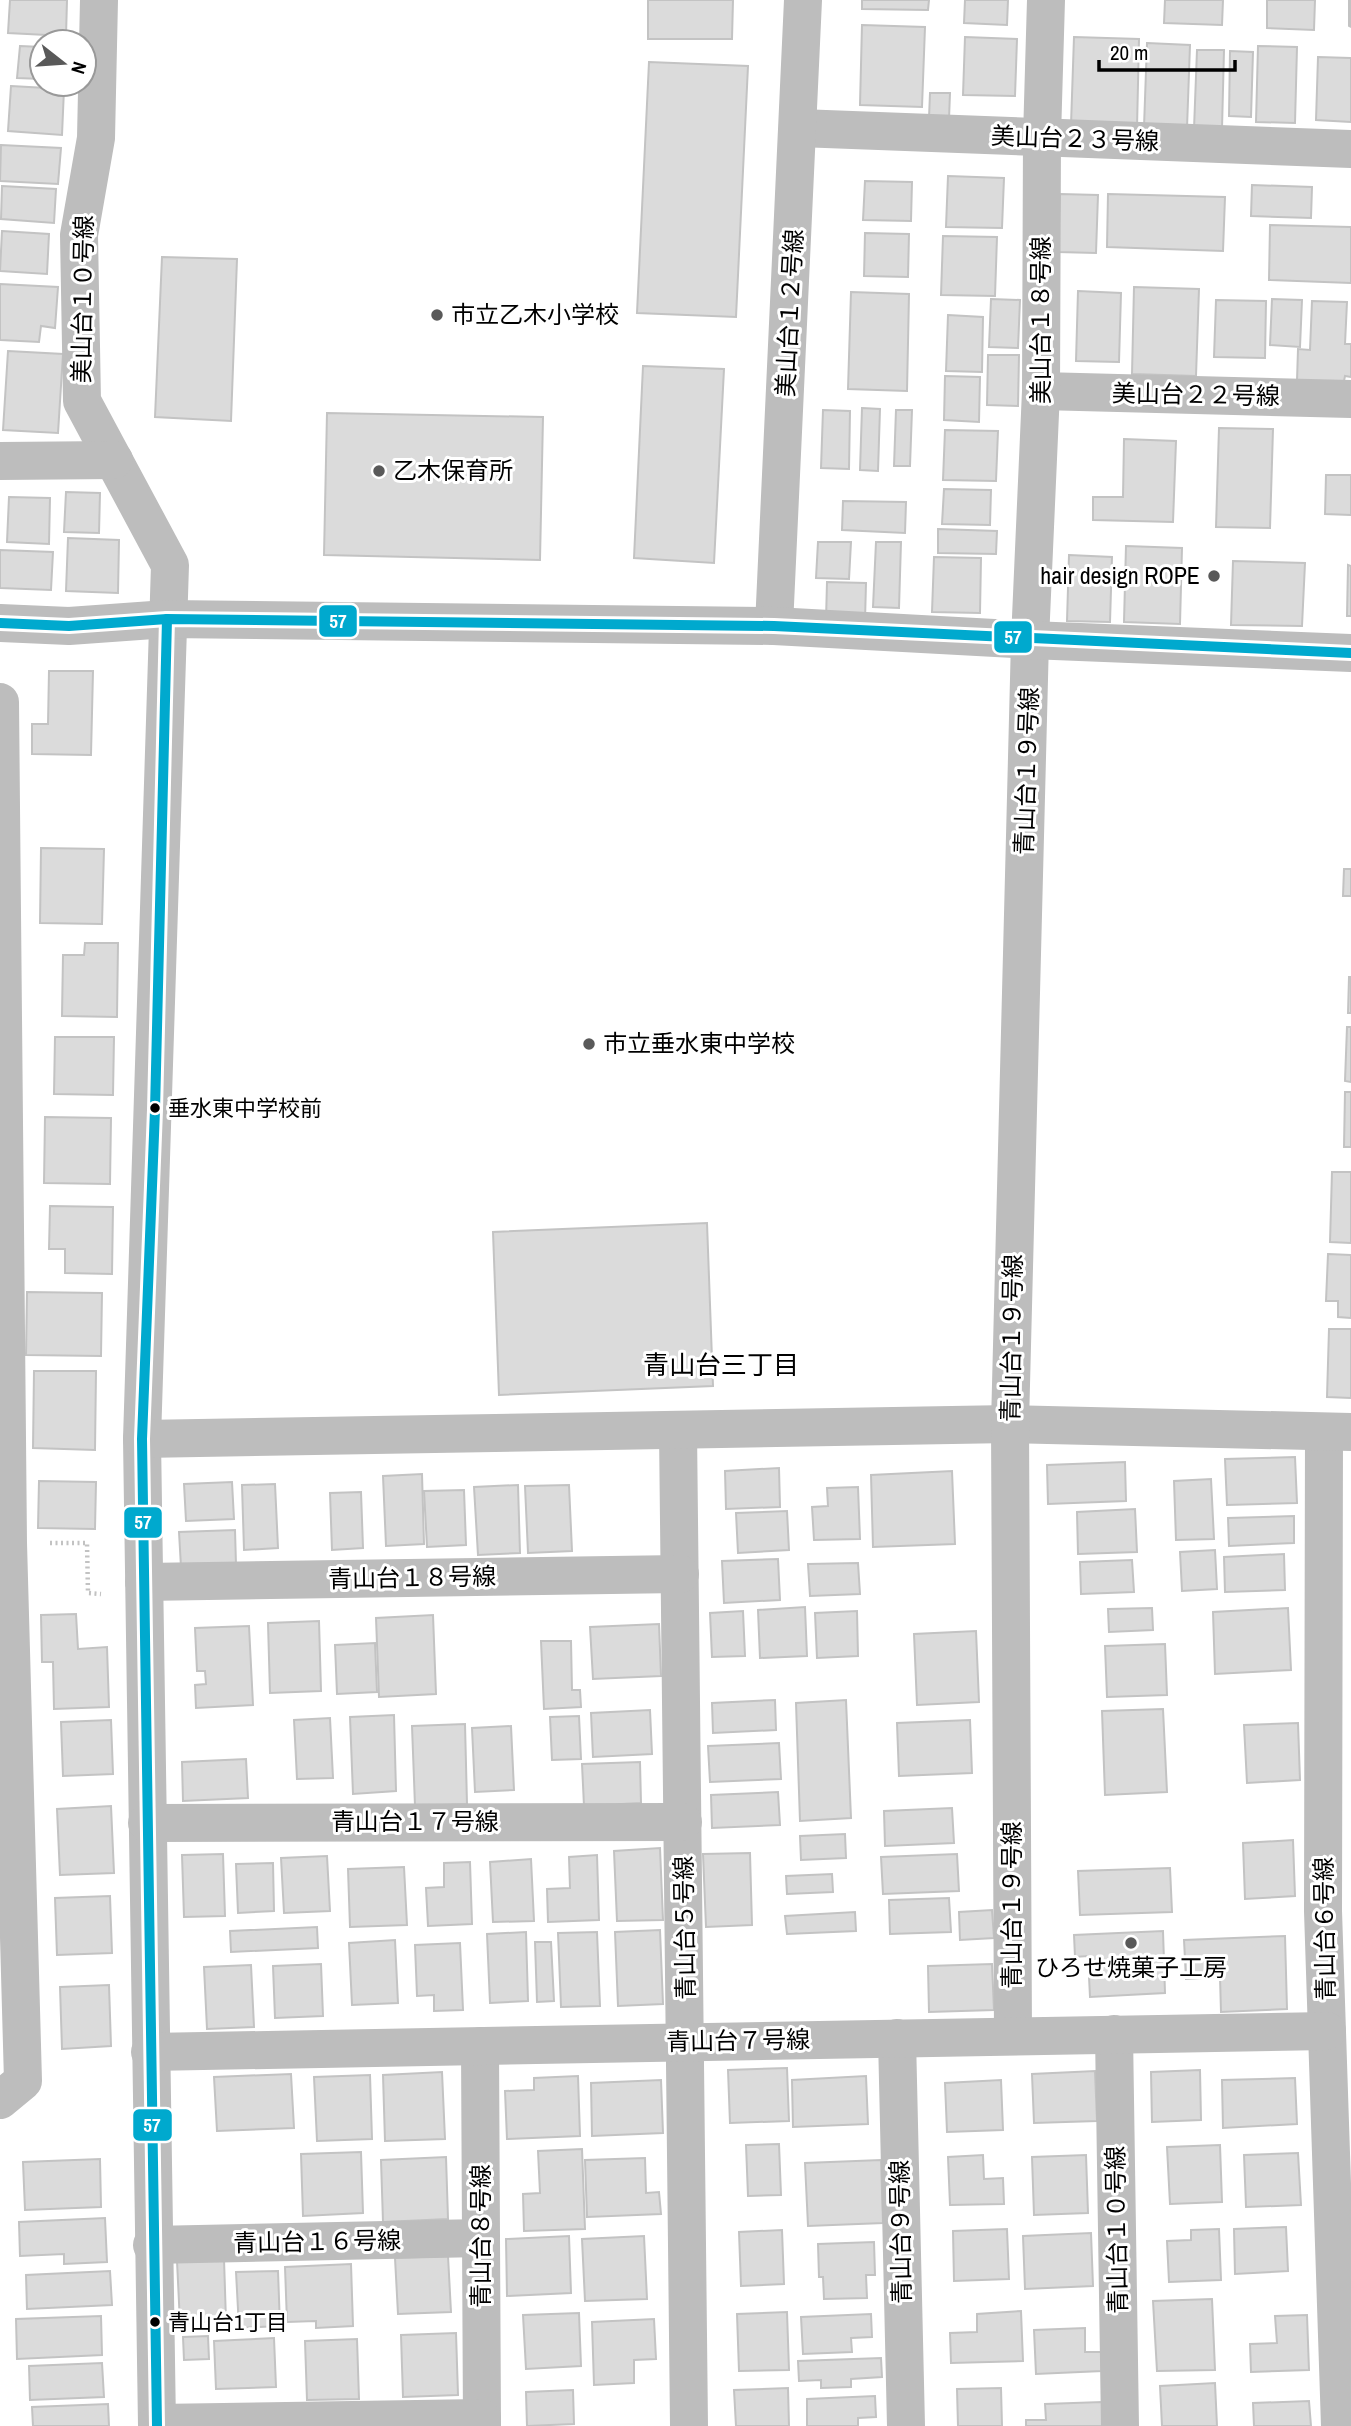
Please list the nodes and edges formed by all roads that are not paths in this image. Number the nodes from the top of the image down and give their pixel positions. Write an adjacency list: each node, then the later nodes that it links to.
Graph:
1 (99, 0): 9 (street, 美山台１０号線)
2 (803, 0): 4 (street, 美山台１２号線)
3 (1046, 0): 5 (street, 美山台１８号線)
4 (799, 128): 5 (street, 美山台２３号線); 13 (street, 美山台１２号線)
5 (1042, 137): 6 (street, 美山台２３号線); 7 (street, 美山台１８号線)
6 (1351, 149)
7 (1041, 391): 8 (street, 美山台２２号線); 14 (street, 美山台１８号線)
8 (1351, 399)
9 (114, 460): 10 (street); 11 (street, 美山台１０号線)
10 (0, 461)
11 (167, 619): 12 (street); 13 (street); 20 (street, 美山台１０号線)
12 (0, 623)
13 (774, 626): 14 (street)
14 (1030, 640): 15 (street); 17 (street, 青山台１９号線)
15 (1351, 653)
16 (0, 702): 32 (street)
17 (1010, 1424): 18 (street); 19 (street); 27 (street, 青山台１９号線)
18 (678, 1430): 20 (street); 21 (street, 青山台５号線)
19 (1338, 1432): 25 (street, 青山台６号線)
20 (142, 1439): 22 (street, 美山台１０号線)
21 (680, 1574): 22 (street, 青山台１８号線); 23 (street, 青山台５号線)
22 (144, 1589): 24 (street, 美山台１０号線)
23 (683, 1822): 24 (street, 青山台１７号線); 29 (street, 青山台５号線)
24 (147, 1823): 31 (street, 美山台１０号線)
25 (1327, 2031): 26 (street, 青山台７号線); 40 (street, 青山台６号線)
26 (1114, 2034): 27 (street, 青山台７号線); 39 (street, 青山台１０号線)
27 (1013, 2036): 28 (street, 青山台７号線)
28 (897, 2038): 29 (street, 青山台７号線); 38 (street, 青山台９号線)
29 (686, 2042): 30 (street, 青山台７号線); 37 (street, 青山台５号線)
30 (480, 2046): 31 (street, 青山台７号線); 33 (street, 青山台８号線)
31 (150, 2052): 34 (street, 美山台１０号線)
32 (0, 2100)
33 (481, 2238): 34 (street, 青山台１６号線); 35 (street, 青山台８号線)
34 (152, 2245): 36 (street, 美山台１０号線)
35 (482, 2422): 36 (street)
36 (157, 2425)
37 (689, 2426)
38 (906, 2426)
39 (1120, 2426)
40 (1339, 2426)

